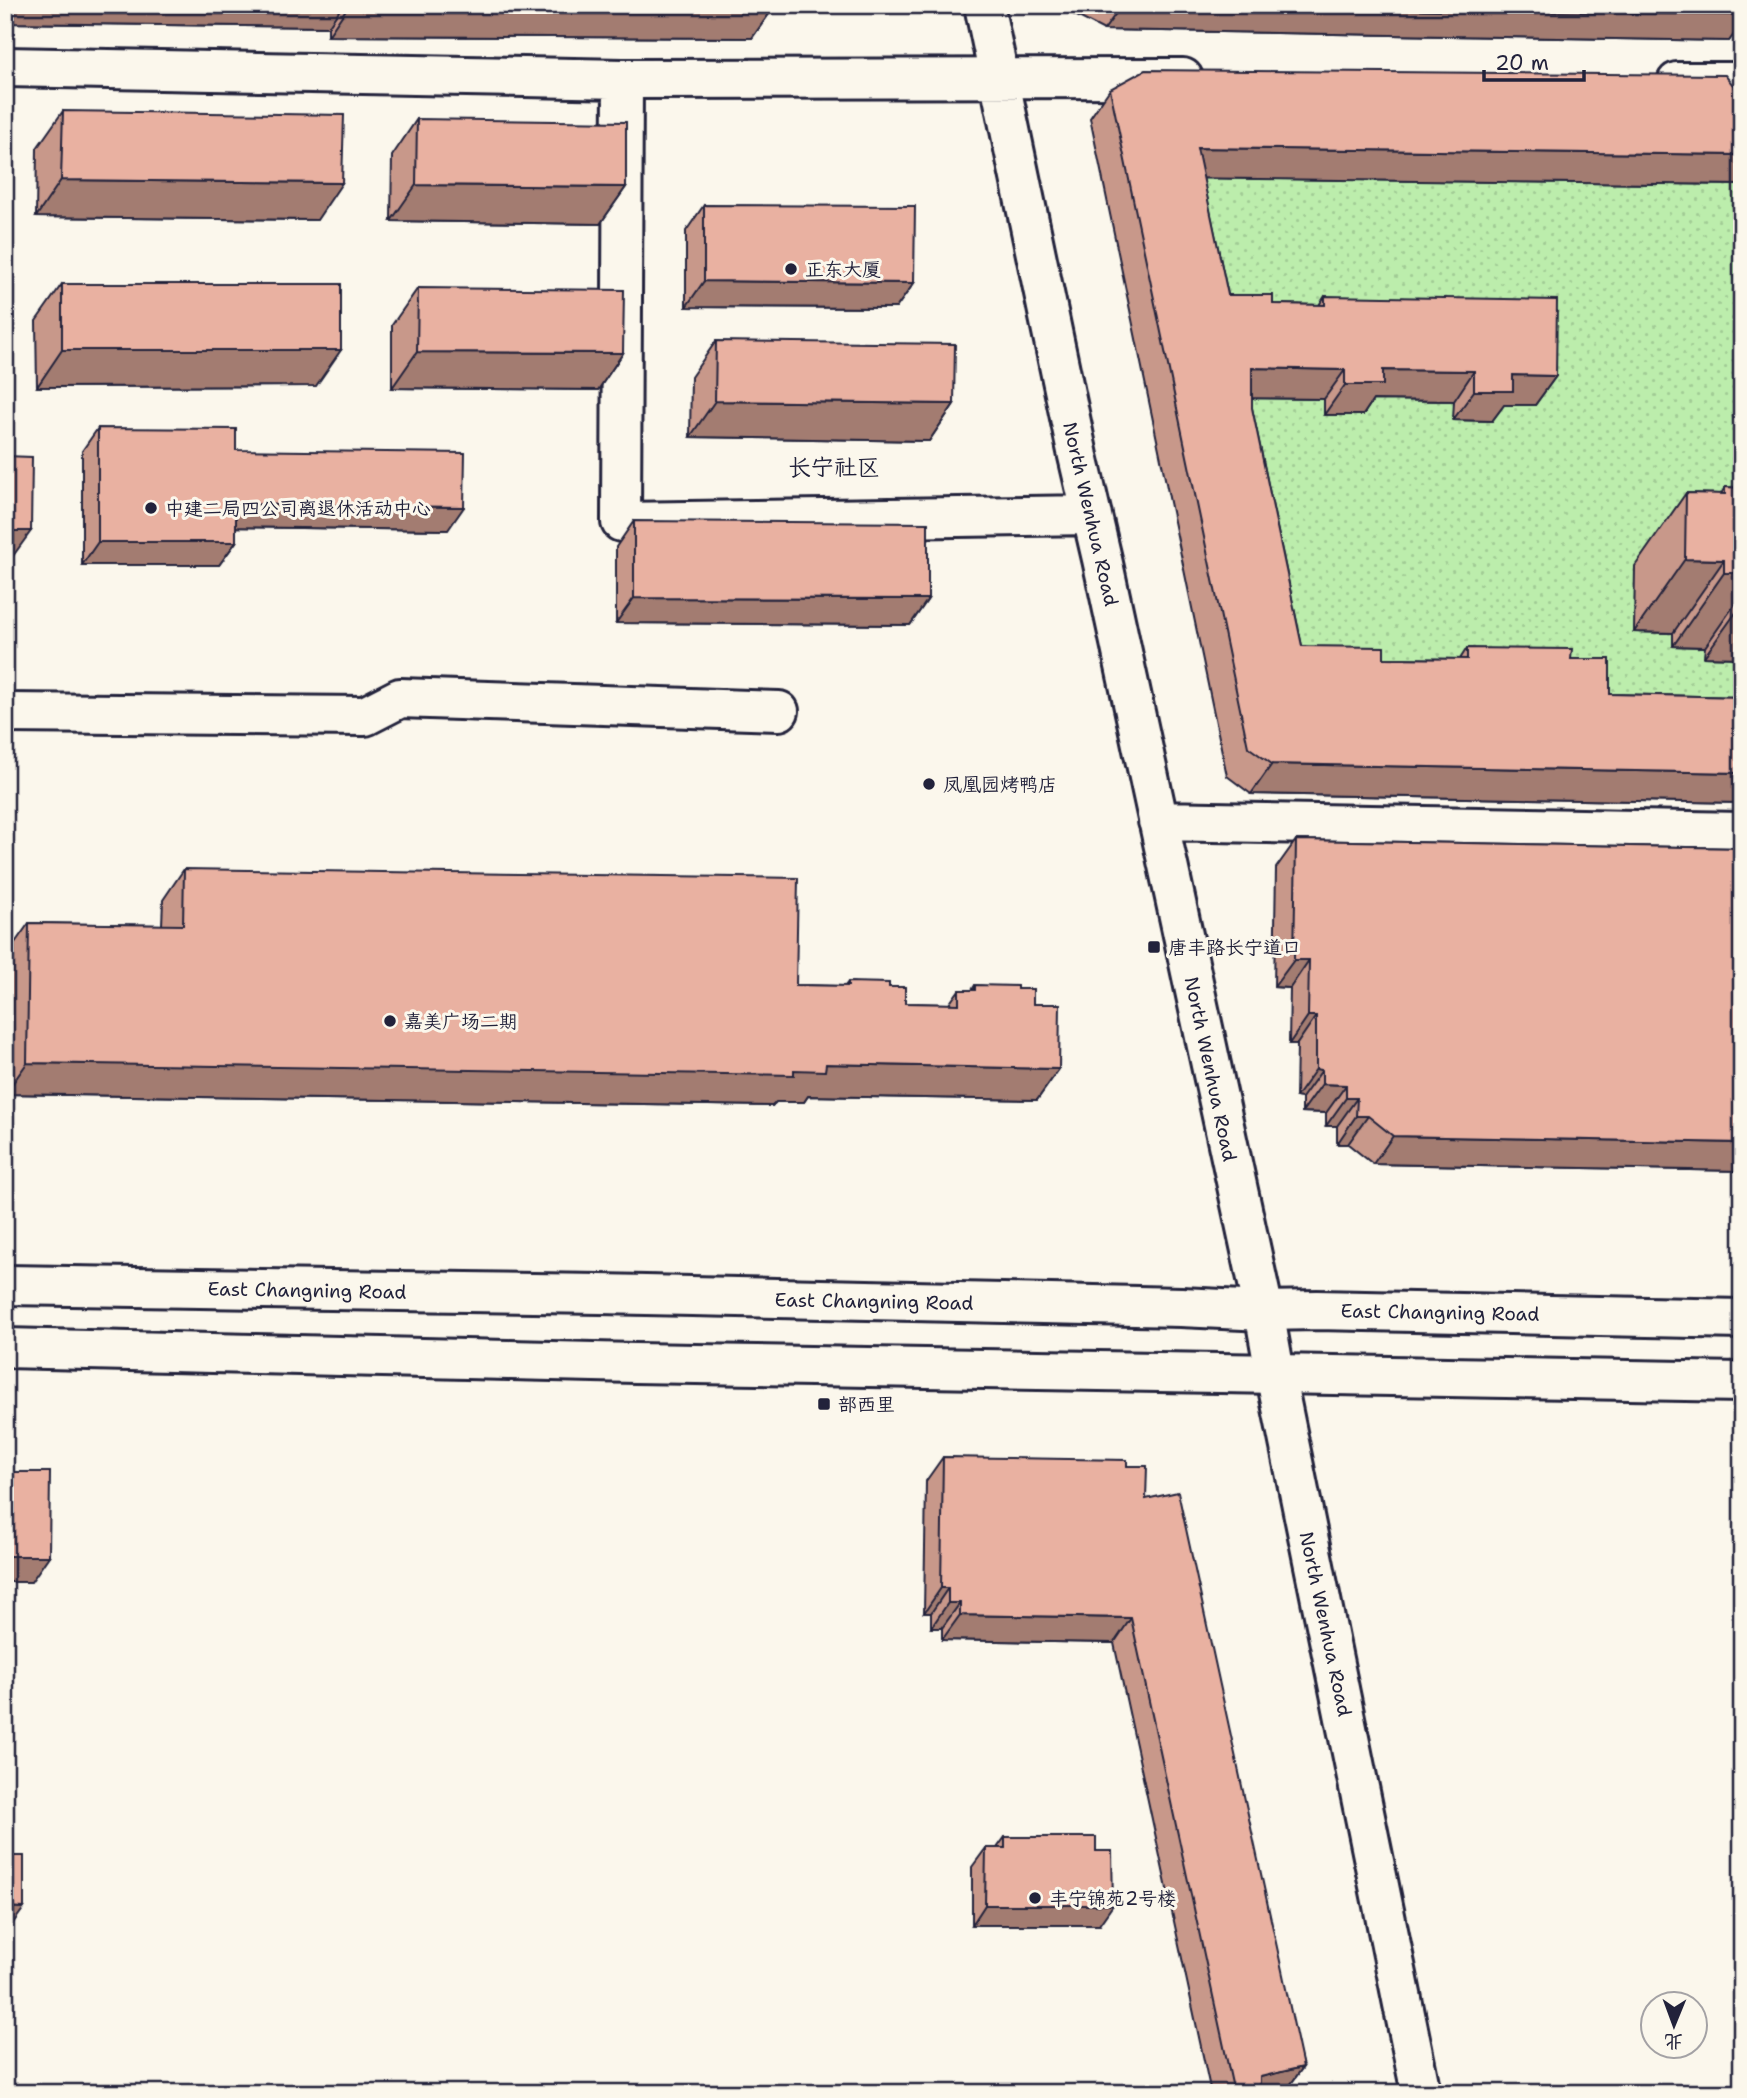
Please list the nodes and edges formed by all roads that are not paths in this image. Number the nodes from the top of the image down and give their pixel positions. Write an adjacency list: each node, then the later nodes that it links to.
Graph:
1 (984, 5): 3 (street, North Wenhua Road)
2 (5, 67): 4 (street)
3 (999, 77): 4 (street); 5 (street); 8 (street, North Wenhua Road)
4 (623, 79): 8 (street)
5 (1212, 79)
6 (1644, 82): 7 (street)
7 (1742, 82)
8 (1092, 515): 11 (street, North Wenhua Road)
9 (779, 711): 10 (street)
10 (5, 713)
11 (1158, 821): 12 (street); 14 (street, North Wenhua Road)
12 (1742, 832)
13 (5, 1285): 14 (street, East Changning Road)
14 (1264, 1311): 15 (street, East Changning Road); 17 (street, North Wenhua Road)
15 (1742, 1319)
16 (5, 1348): 17 (street)
17 (1275, 1373): 18 (street); 19 (street, North Wenhua Road)
18 (1742, 1382)
19 (1421, 2093)

